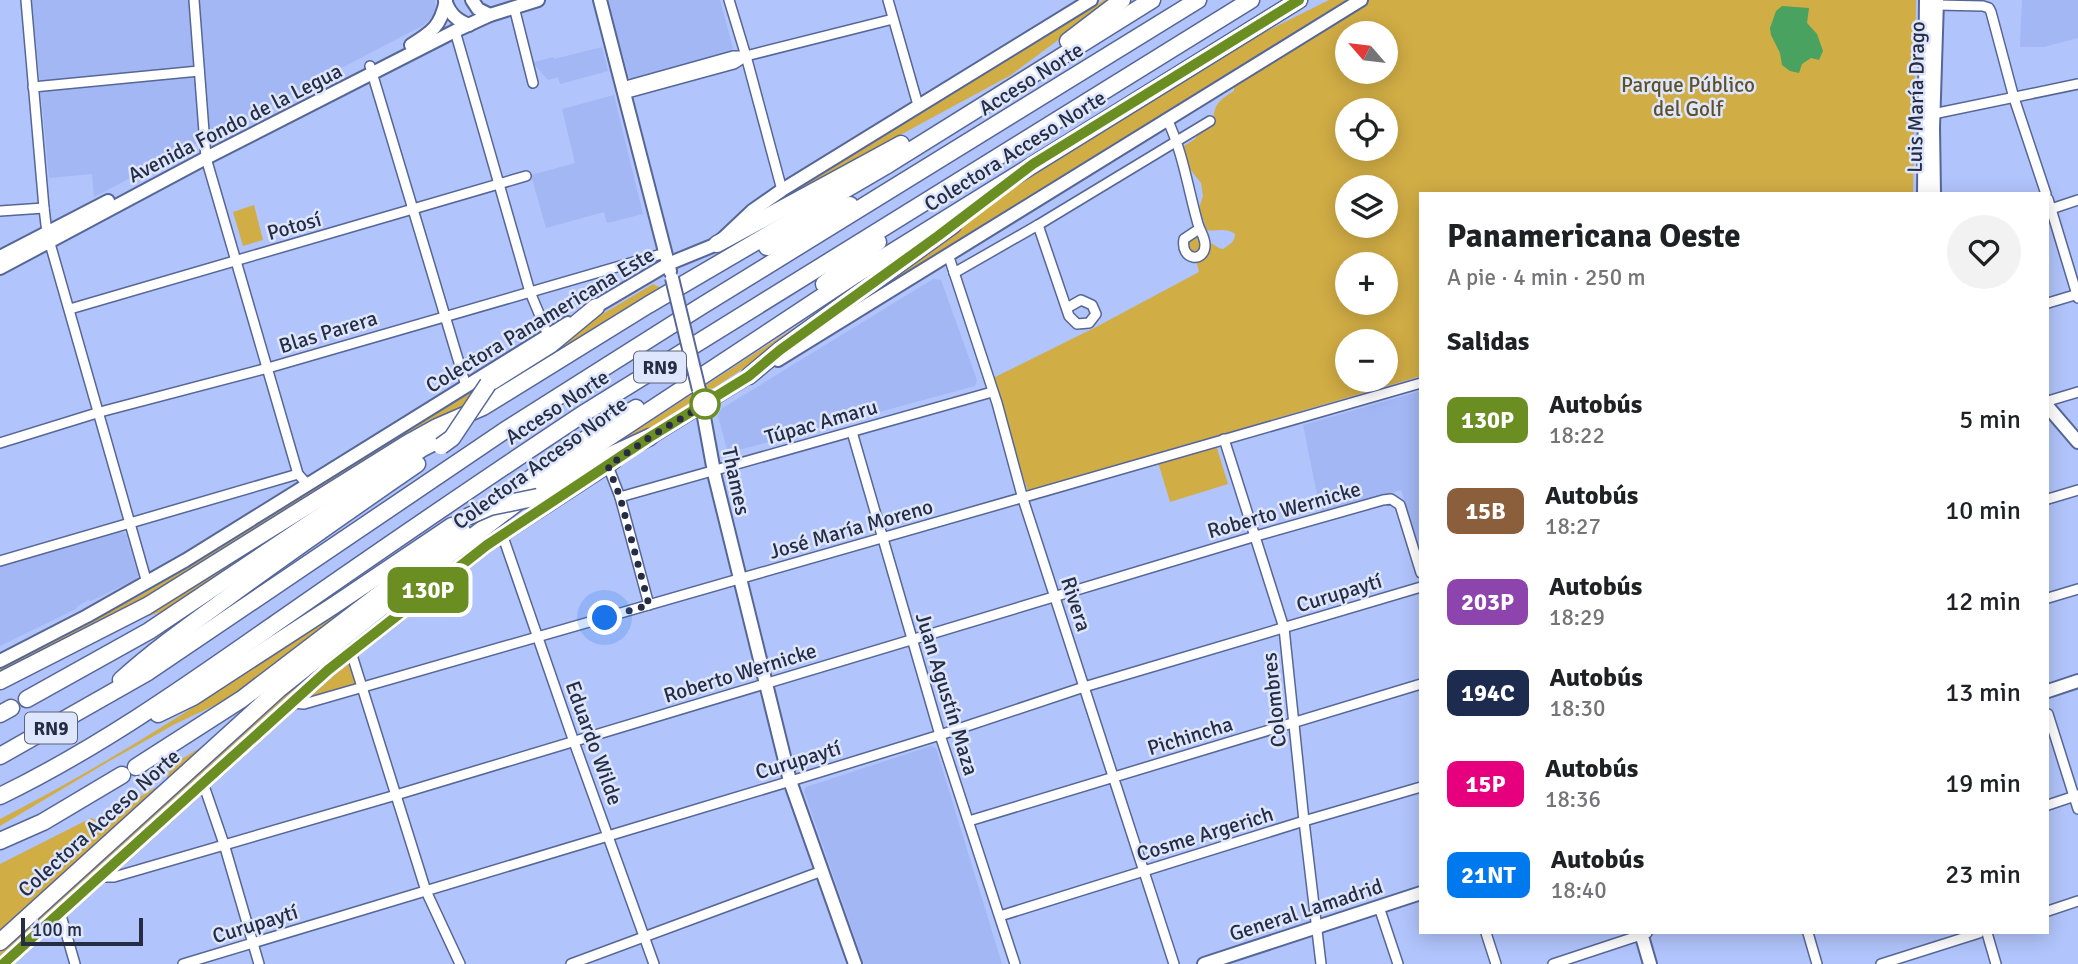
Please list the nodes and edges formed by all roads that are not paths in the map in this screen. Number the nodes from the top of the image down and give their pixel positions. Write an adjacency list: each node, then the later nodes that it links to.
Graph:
1 (26, 0): 29 (street)
2 (194, 0): 26 (street)
3 (445, 0): 21 (street); 25 (street, Avenida Fondo de la Legua)
4 (472, 0): 19 (street)
5 (538, 0): 18 (street, Avenida Fondo de la Legua)
6 (600, 0): 30 (street, Thames)
7 (729, 0): 24 (street)
8 (888, 0): 20 (street)
9 (1122, 0): 31 (highway)
10 (1152, 0): 31 (highway)
11 (1198, 0): 39 (highway, Acceso Norte / RN9)
12 (1251, 0): 43 (highway, Acceso Norte / RN9)
13 (1299, 0): 23 (highway, Colectora Acceso Norte)
14 (1312, 0): 23 (highway)
15 (1361, 0): 35 (street)
16 (1087, 1): 33 (street, Colectora Panamericana Este)
17 (1933, 2): 32 (street); 34 (street, Luis María Drago); 45 (street, Luis María Drago)
18 (514, 7): 19 (street, Avenida Fondo de la Legua); 27 (street)
19 (490, 15): 21 (street, Avenida Fondo de la Legua)
20 (893, 19): 24 (street); 33 (street)
21 (469, 25): 22 (street, Avenida Fondo de la Legua)
22 (455, 31): 25 (street, Avenida Fondo de la Legua); 42 (street)
23 (1247, 33): 40 (highway, Colectora Acceso Norte)
24 (746, 56): 30 (street); 44 (street)
25 (372, 69): 38 (street, Avenida Fondo de la Legua); 50 (street)
26 (199, 71): 29 (street); 38 (street)
27 (533, 83)
28 (2078, 84): 32 (street)
29 (33, 87): 49 (street)
30 (623, 90): 59 (street, Thames)
31 (998, 96): 56 (highway); 112 (highway)
32 (2014, 98): 34 (street); 47 (street)
33 (918, 105): 44 (street, Colectora Panamericana Este)
34 (1933, 114): 46 (street, Luis María Drago)
35 (1167, 119): 37 (street); 57 (street)
36 (1210, 121): 37 (street)
37 (1177, 141): 53 (street); 54 (street)
38 (206, 154): 55 (street, Avenida Fondo de la Legua); 60 (street)
39 (943, 158): 119 (highway); 120 (highway, Acceso Norte / RN9)
40 (1033, 164): 72 (highway); 162 (highway, Colectora Acceso Norte)
41 (526, 176): 42 (street, Potosí)
42 (498, 185): 50 (street, Potosí); 63 (street)
43 (947, 189): 126 (highway, Acceso Norte / RN9); 139 (highway)
44 (782, 190): 56 (street, Colectora Panamericana Este)
45 (1924, 192)
46 (1934, 192)
47 (2045, 192)
48 (2078, 200): 51 (street)
49 (44, 208): 52 (street); 55 (street)
50 (414, 209): 60 (street, Potosí); 69 (street)
51 (2049, 209): 64 (street)
52 (0, 211)
53 (1038, 225): 62 (street); 67 (street)
54 (1199, 229)
55 (49, 237): 58 (street, Avenida Fondo de la Legua); 61 (street, Avenida Fondo de la Legua); 68 (street)
56 (716, 244): 59 (street, Colectora Panamericana Este)
57 (948, 254): 62 (street, Rivera); 72 (street)
58 (0, 257)
59 (666, 258): 63 (street, Blas Parera); 66 (street, Colectora Panamericana Este); 78 (street, Thames, bridge)
60 (236, 261): 68 (street, Potosí); 71 (street)
61 (0, 268)
62 (954, 273): 75 (street, Rivera)
63 (530, 292): 69 (street, Blas Parera); 70 (street)
64 (2078, 296): 65 (street)
65 (2049, 303)
66 (596, 307): 70 (street, Colectora Panamericana Este); 120 (highway, bridge)
67 (1067, 308)
68 (71, 309): 80 (street)
69 (445, 315): 71 (street, Blas Parera); 74 (street)
70 (548, 335): 74 (street, Colectora Panamericana Este)
71 (268, 368): 80 (street, Blas Parera); 88 (street)
72 (749, 376): 78 (street)
73 (1419, 384): 83 (street, José María Moreno)
74 (466, 386): 89 (street, Colectora Panamericana Este)
75 (992, 392): 81 (street, Túpac Amaru); 92 (street, Rivera)
76 (2078, 392): 77 (street)
77 (2049, 401)
78 (702, 406): 82 (street); 87 (street, Thames)
79 (2049, 408): 84 (street)
80 (100, 412): 85 (street, Blas Parera); 94 (street)
81 (852, 432): 87 (street, Túpac Amaru); 97 (street, Juan Agustín Maza)
82 (650, 437): 86 (street); 126 (highway, bridge)
83 (1224, 439): 92 (street, José María Moreno); 96 (street, Colombres)
84 (2078, 442)
85 (0, 443)
86 (608, 466): 91 (street); 95 (street)
87 (713, 471): 91 (street, Túpac Amaru); 100 (street, Thames)
88 (298, 474): 89 (street); 94 (street)
89 (308, 485): 101 (street, Colectora Panamericana Este)
90 (2078, 490): 93 (street)
91 (620, 497): 106 (street)
92 (1023, 499): 97 (street, José María Moreno); 104 (street, Rivera)
93 (2049, 499)
94 (130, 523): 98 (street); 101 (street)
95 (502, 534): 108 (street, Eduardo Wilde); 110 (street)
96 (1256, 536): 99 (street, Roberto Wernicke); 104 (street, Roberto Wernicke); 107 (street, Colombres)
97 (882, 539): 100 (street, José María Moreno); 109 (street, Juan Agustín Maza)
98 (0, 561)
99 (1419, 566)
100 (739, 579): 106 (street, José María Moreno); 114 (street, Thames)
101 (147, 583): 111 (street, Colectora Panamericana Este)
102 (1419, 588): 107 (street, Curupaytí)
103 (2078, 589): 105 (street)
104 (1055, 597): 109 (street, Roberto Wernicke); 117 (street, Rivera)
105 (2049, 598)
106 (649, 605): 108 (street, José María Moreno)
107 (1284, 628): 117 (street, Curupaytí); 123 (street, Colombres)
108 (538, 637): 116 (street, José María Moreno); 125 (street, Eduardo Wilde)
109 (912, 639): 114 (street, Roberto Wernicke); 124 (street, Juan Agustín Maza)
110 (351, 652): 116 (street); 121 (street)
111 (0, 661)
112 (0, 681)
113 (2078, 681): 118 (street)
114 (765, 683): 125 (street, Roberto Wernicke); 129 (street, Thames)
115 (1419, 685): 123 (street, Pichincha)
116 (361, 687): 121 (street, José María Moreno); 132 (street)
117 (1084, 687): 124 (street, Curupaytí); 128 (street, Rivera)
118 (2049, 691)
119 (27, 699)
120 (101, 699): 127 (highway, Acceso Norte / RN9)
121 (291, 703): 130 (street)
122 (2049, 717): 134 (street)
123 (1294, 722): 128 (street, Pichincha); 138 (street, Colombres)
124 (940, 735): 129 (street, Curupaytí); 137 (street, Juan Agustín Maza)
125 (574, 742): 132 (street, Roberto Wernicke); 140 (street, Eduardo Wilde)
126 (81, 753): 133 (highway, Acceso Norte / RN9)
127 (0, 756)
128 (1113, 778): 137 (street, Pichincha); 145 (street, Rivera)
129 (790, 781): 140 (street, Curupaytí); 144 (street, Thames)
130 (203, 783): 142 (street); 146 (street)
131 (1419, 788): 138 (street, Cosme Argerich)
132 (396, 795): 142 (street, Roberto Wernicke); 147 (street)
133 (0, 796)
134 (2076, 796): 135 (street); 136 (street)
135 (2049, 805)
136 (2078, 809)
137 (969, 821): 153 (street, Juan Agustín Maza)
138 (1304, 821): 145 (street, Cosme Argerich); 154 (street, Colombres)
139 (43, 822): 141 (highway); 143 (highway)
140 (608, 836): 147 (street, Curupaytí); 161 (street, Eduardo Wilde)
141 (0, 842)
142 (224, 844): 146 (street, Roberto Wernicke); 163 (street)
143 (0, 852)
144 (822, 871): 161 (street); 164 (street, Thames)
145 (1144, 871): 153 (street, Cosme Argerich); 173 (street, Rivera)
146 (99, 877): 152 (street)
147 (426, 891): 163 (street, Curupaytí); 169 (street)
148 (1419, 894): 150 (street, General Lamadrid)
149 (2078, 901): 151 (street)
150 (1380, 907): 154 (street, General Lamadrid); 176 (street)
151 (2049, 911)
152 (60, 912): 165 (street); 166 (street)
153 (1000, 916): 172 (street, Juan Agustín Maza)
154 (1316, 928): 174 (street, General Lamadrid); 175 (street, Colombres)
155 (1486, 934): 177 (street)
156 (1640, 934): 178 (street)
157 (1643, 934): 179 (street)
158 (1808, 934): 180 (street)
159 (1976, 934): 181 (street)
160 (1987, 934): 182 (street)
161 (644, 937): 170 (street); 171 (street, Eduardo Wilde)
162 (0, 942)
163 (253, 943): 167 (street, Curupaytí); 168 (street)
164 (850, 962)
165 (3, 964)
166 (75, 964)
167 (183, 964)
168 (259, 964)
169 (460, 964)
170 (571, 964)
171 (654, 964)
172 (1015, 964)
173 (1174, 964)
174 (1204, 964)
175 (1321, 964)
176 (1398, 964)
177 (1496, 964)
178 (1553, 964)
179 (1650, 964)
180 (1817, 964)
181 (1881, 964)
182 (1996, 964)

